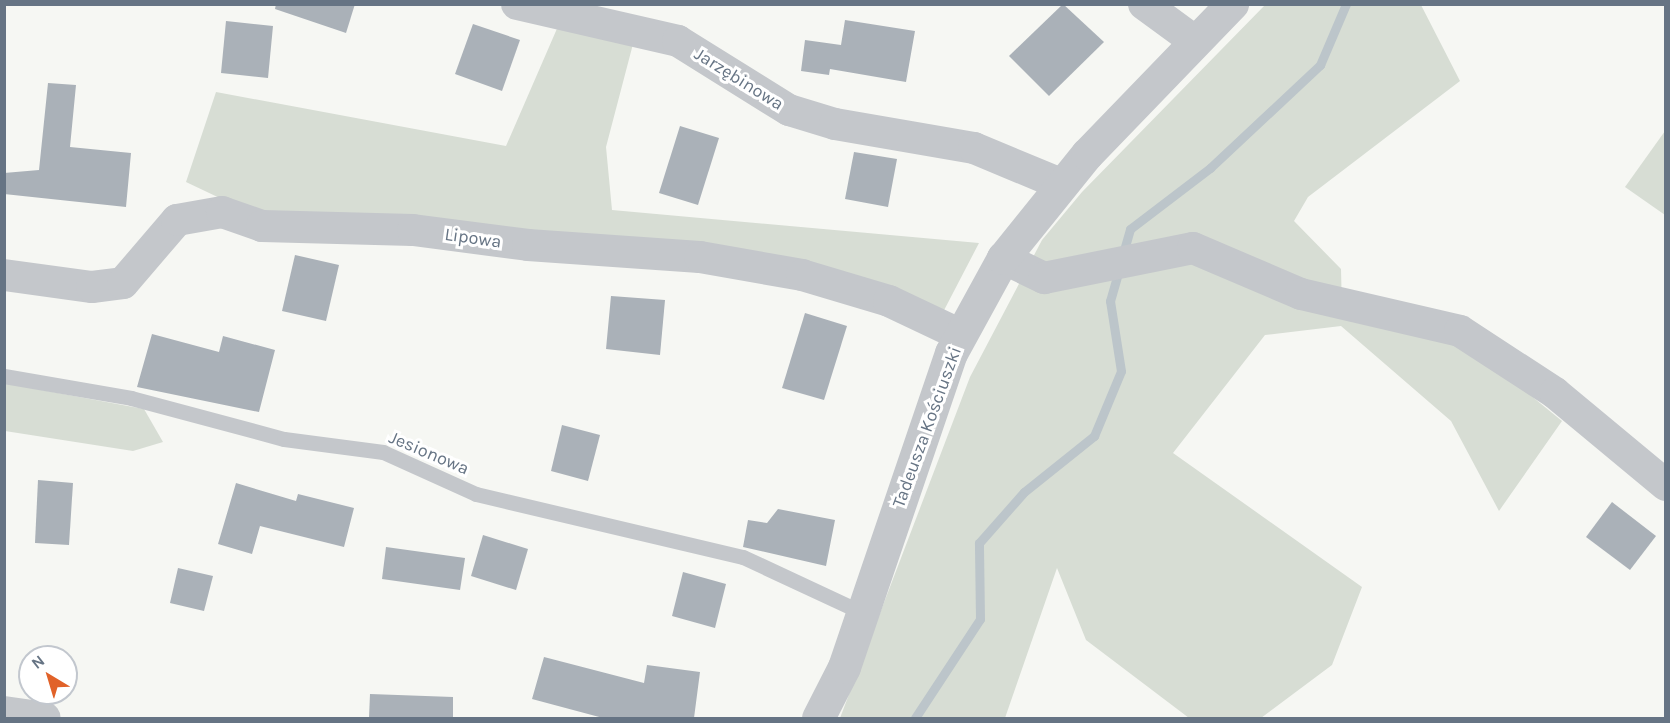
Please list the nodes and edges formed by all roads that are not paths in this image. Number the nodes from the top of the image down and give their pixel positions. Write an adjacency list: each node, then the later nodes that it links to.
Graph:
1 (517, 4): 5 (street, Jarzębinowa)
2 (1144, 4): 4 (street)
3 (1232, 4): 4 (street, Tadeusza Kościuszki)
4 (1196, 42): 5 (street, Tadeusza Kościuszki)
5 (1063, 185): 6 (street, Tadeusza Kościuszki)
6 (1003, 258): 8 (street, Tadeusza Kościuszki); 10 (street)
7 (4, 275): 8 (street, Lipowa)
8 (961, 334): 11 (street, Tadeusza Kościuszki)
9 (4, 376): 11 (lane, Jesionowa)
10 (1665, 485)
11 (863, 613): 14 (street, Tadeusza Kościuszki)
12 (4, 712): 13 (street)
13 (45, 718)
14 (818, 718)

